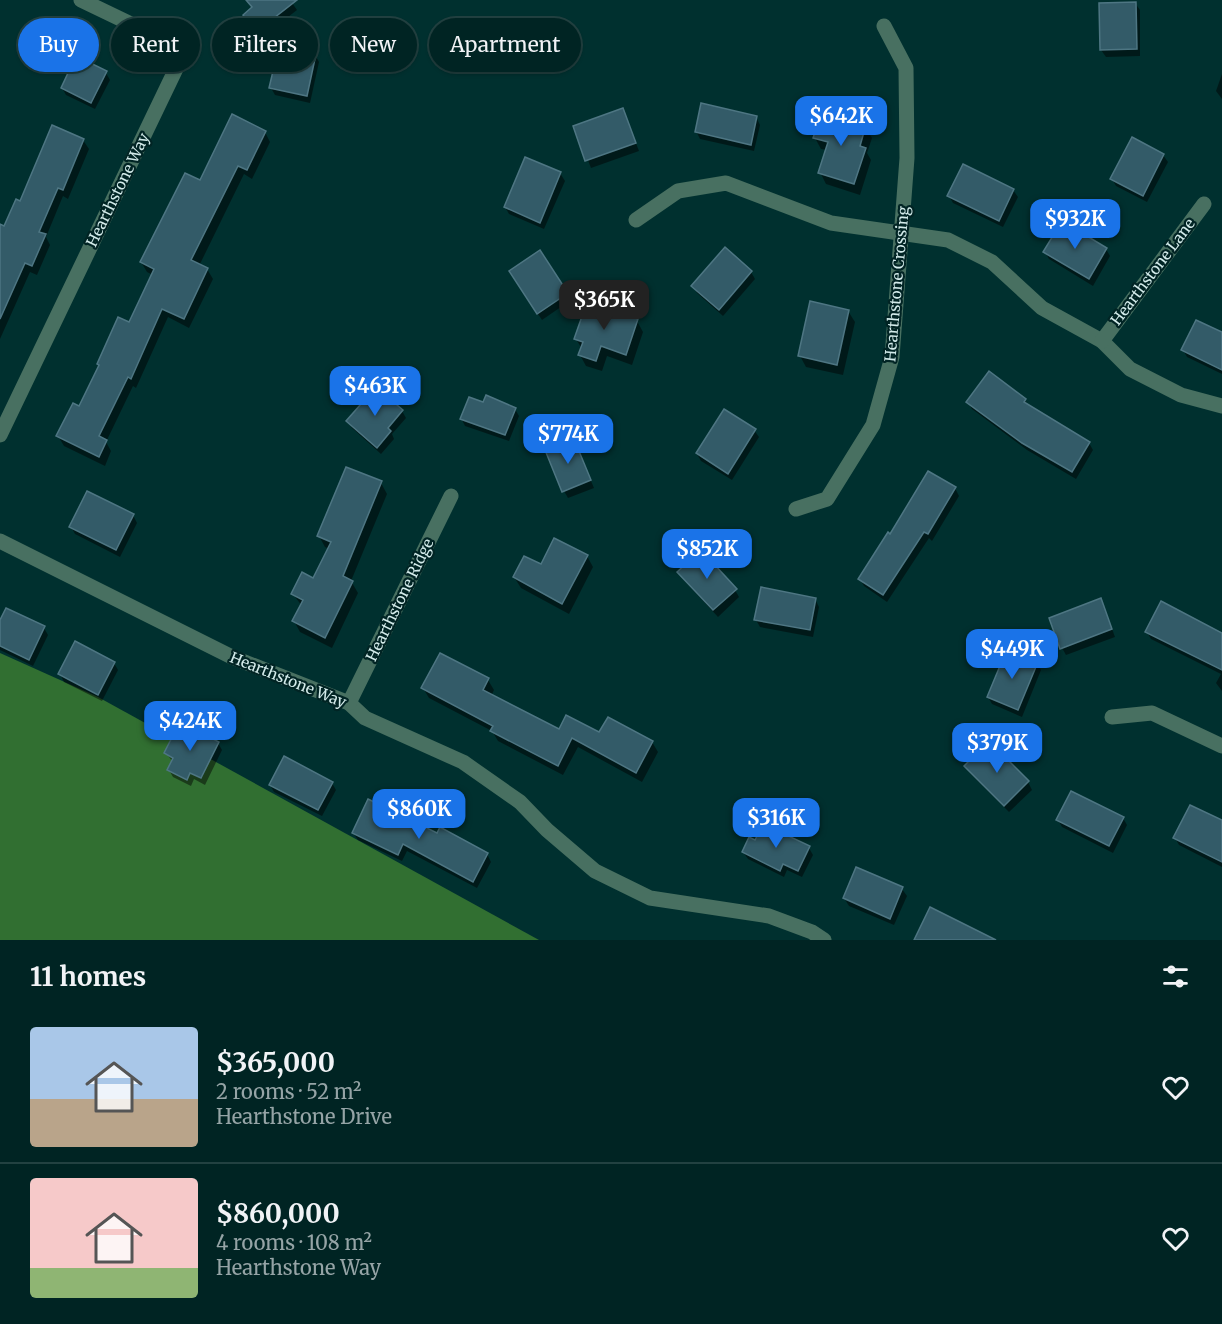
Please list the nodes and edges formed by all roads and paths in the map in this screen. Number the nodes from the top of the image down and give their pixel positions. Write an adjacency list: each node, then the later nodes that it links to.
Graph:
1 (81, 0): 8 (street, Hearthstone Way)
2 (884, 26): 5 (street, Hearthstone Crossing)
3 (1204, 204): 6 (street, Hearthstone Lane)
4 (636, 220): 5 (street)
5 (903, 235): 6 (street); 10 (street, Hearthstone Crossing)
6 (1102, 341): 7 (street)
7 (1222, 406)
8 (0, 435)
9 (451, 496): 12 (street, Hearthstone Ridge)
10 (796, 509)
11 (0, 541): 12 (street, Hearthstone Way)
12 (348, 703): 15 (street, Hearthstone Way)
13 (1112, 717): 14 (street)
14 (1222, 746)
15 (824, 940)

